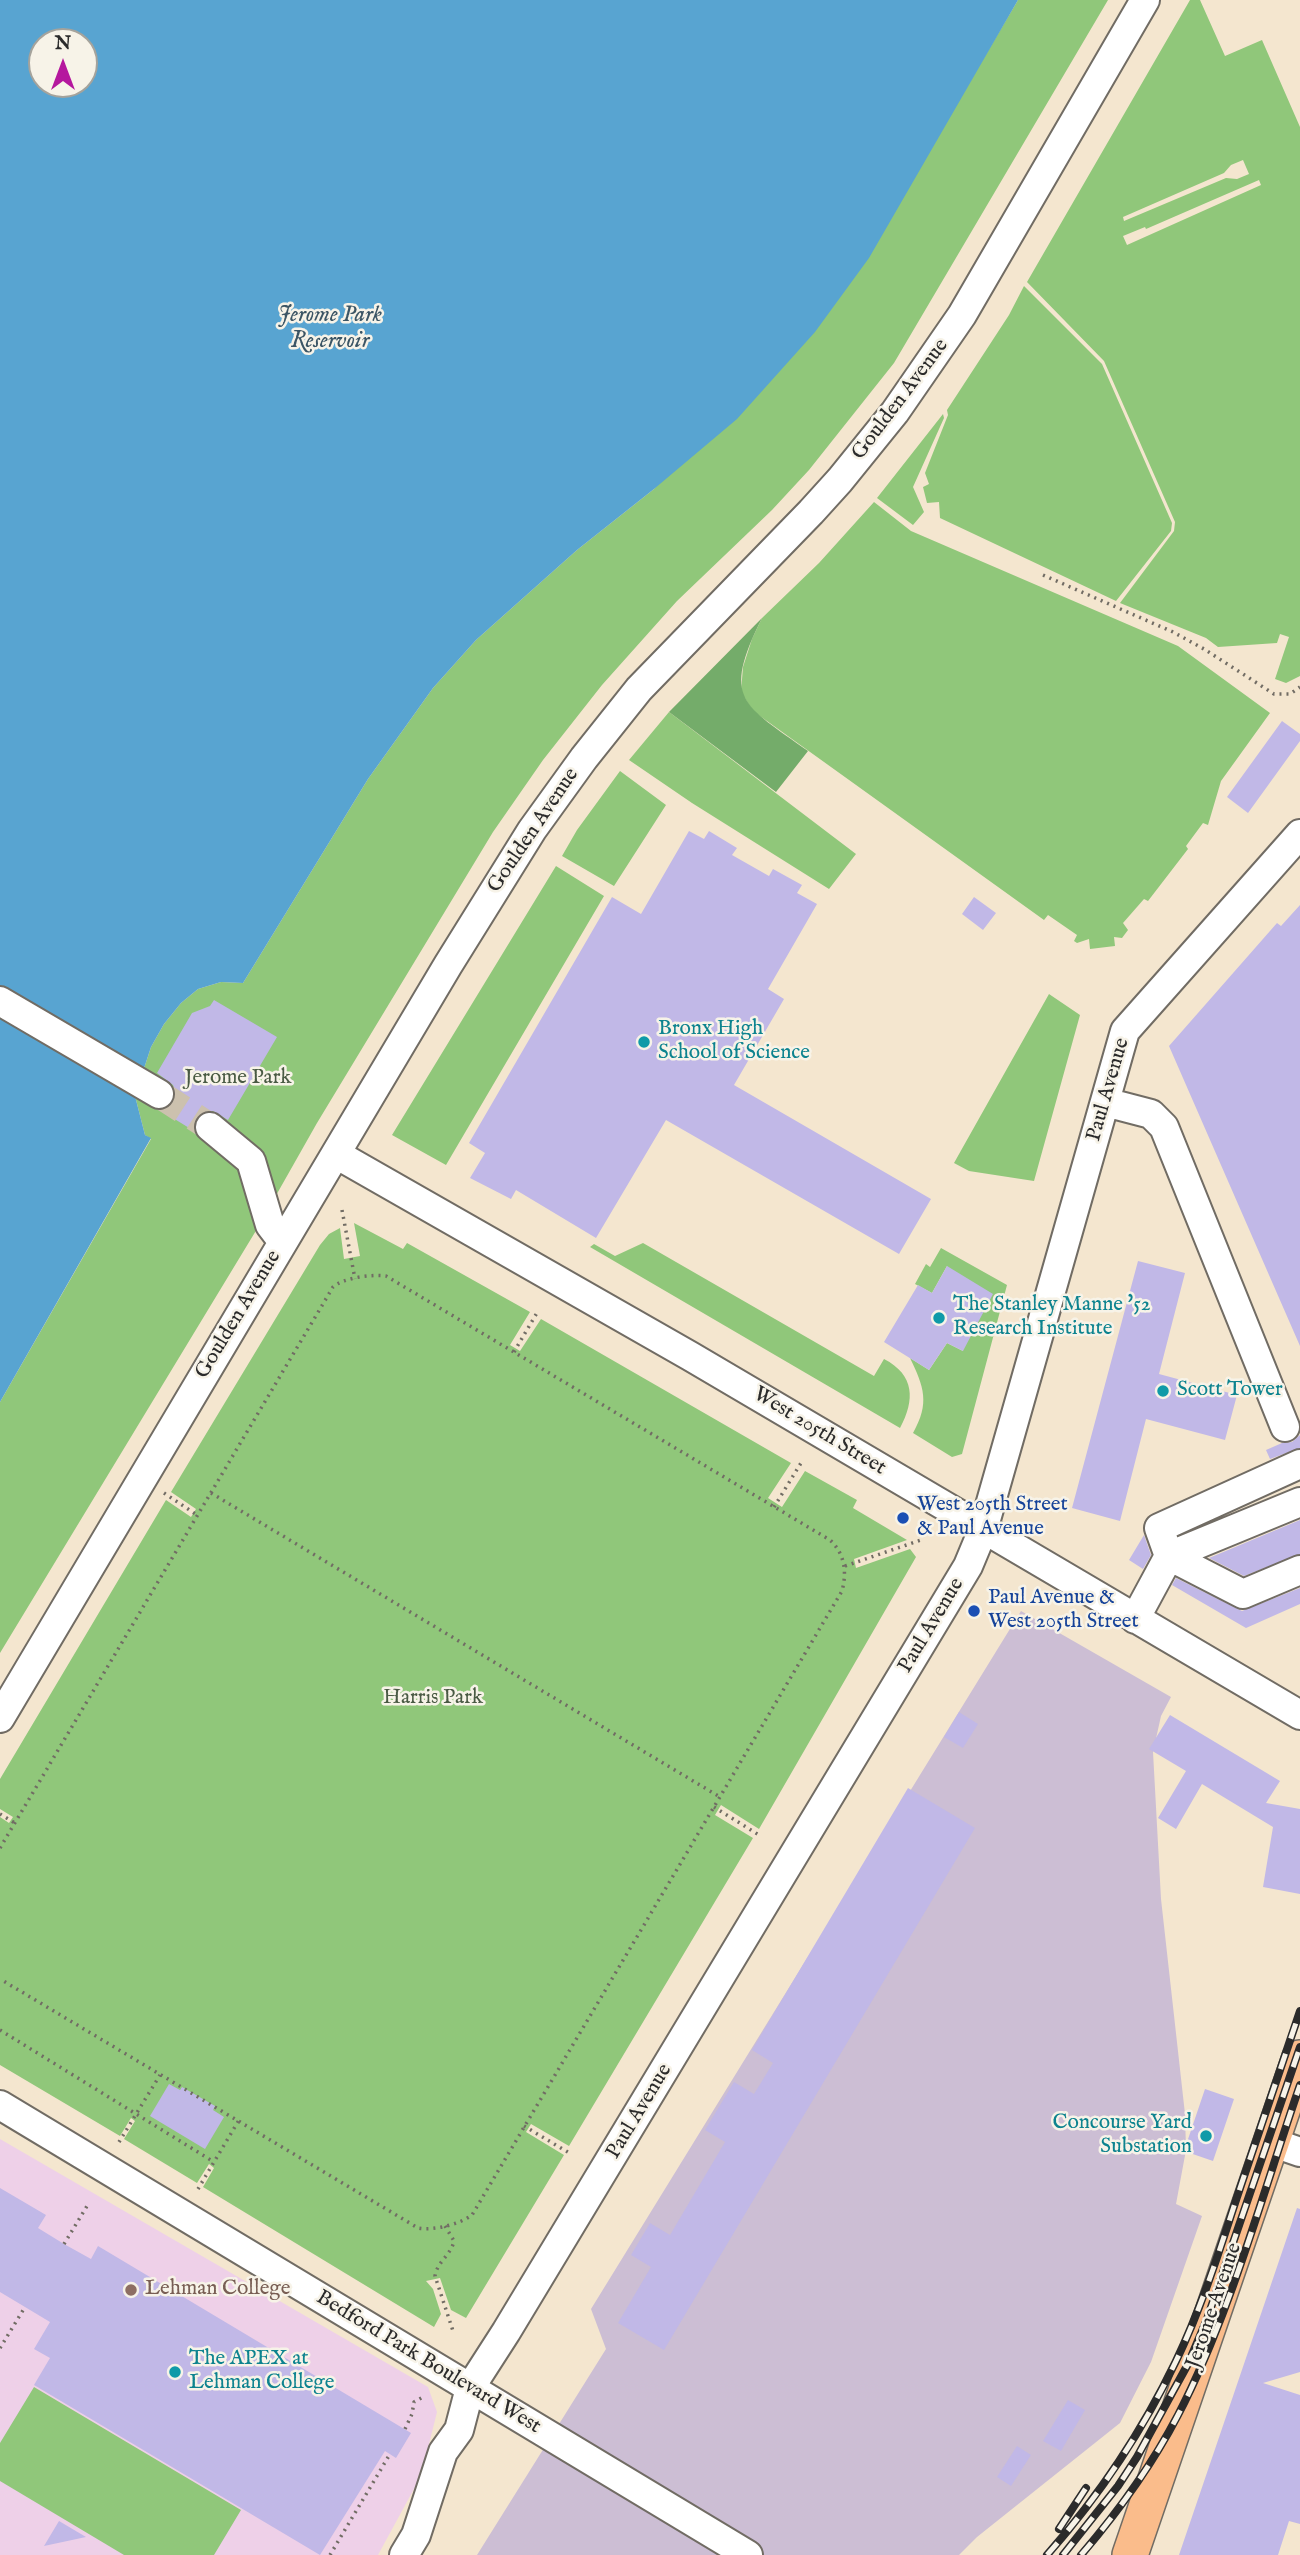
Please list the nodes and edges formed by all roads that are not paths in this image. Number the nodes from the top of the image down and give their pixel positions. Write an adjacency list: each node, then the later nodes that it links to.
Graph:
1 (1145, 0): 7 (street, Goulden Avenue)
2 (1300, 834): 5 (street, Paul Avenue)
3 (0, 1001): 4 (street)
4 (151, 1089)
5 (1105, 1102): 9 (street); 12 (street, Paul Avenue)
6 (210, 1127): 8 (street)
7 (336, 1154): 8 (street, Goulden Avenue); 12 (street, West 205th Street)
8 (283, 1242): 17 (street, Goulden Avenue)
9 (1285, 1427)
10 (1300, 1464): 13 (street)
11 (1300, 1502): 13 (street)
12 (983, 1530): 15 (street, West 205th Street); 21 (street, Paul Avenue)
13 (1169, 1556): 14 (street); 15 (street)
14 (1300, 1570)
15 (1135, 1619): 16 (street, West 205th Street)
16 (1300, 1715)
17 (0, 1718)
18 (1300, 2058): 20 (main road, Jerome Avenue)
19 (0, 2105): 21 (street, Bedford Park Boulevard West)
20 (1286, 2147): 24 (main road, Jerome Avenue)
21 (470, 2388): 22 (street, Paul Avenue); 23 (street, Bedford Park Boulevard West)
22 (404, 2555)
23 (748, 2555)
24 (1130, 2555)

